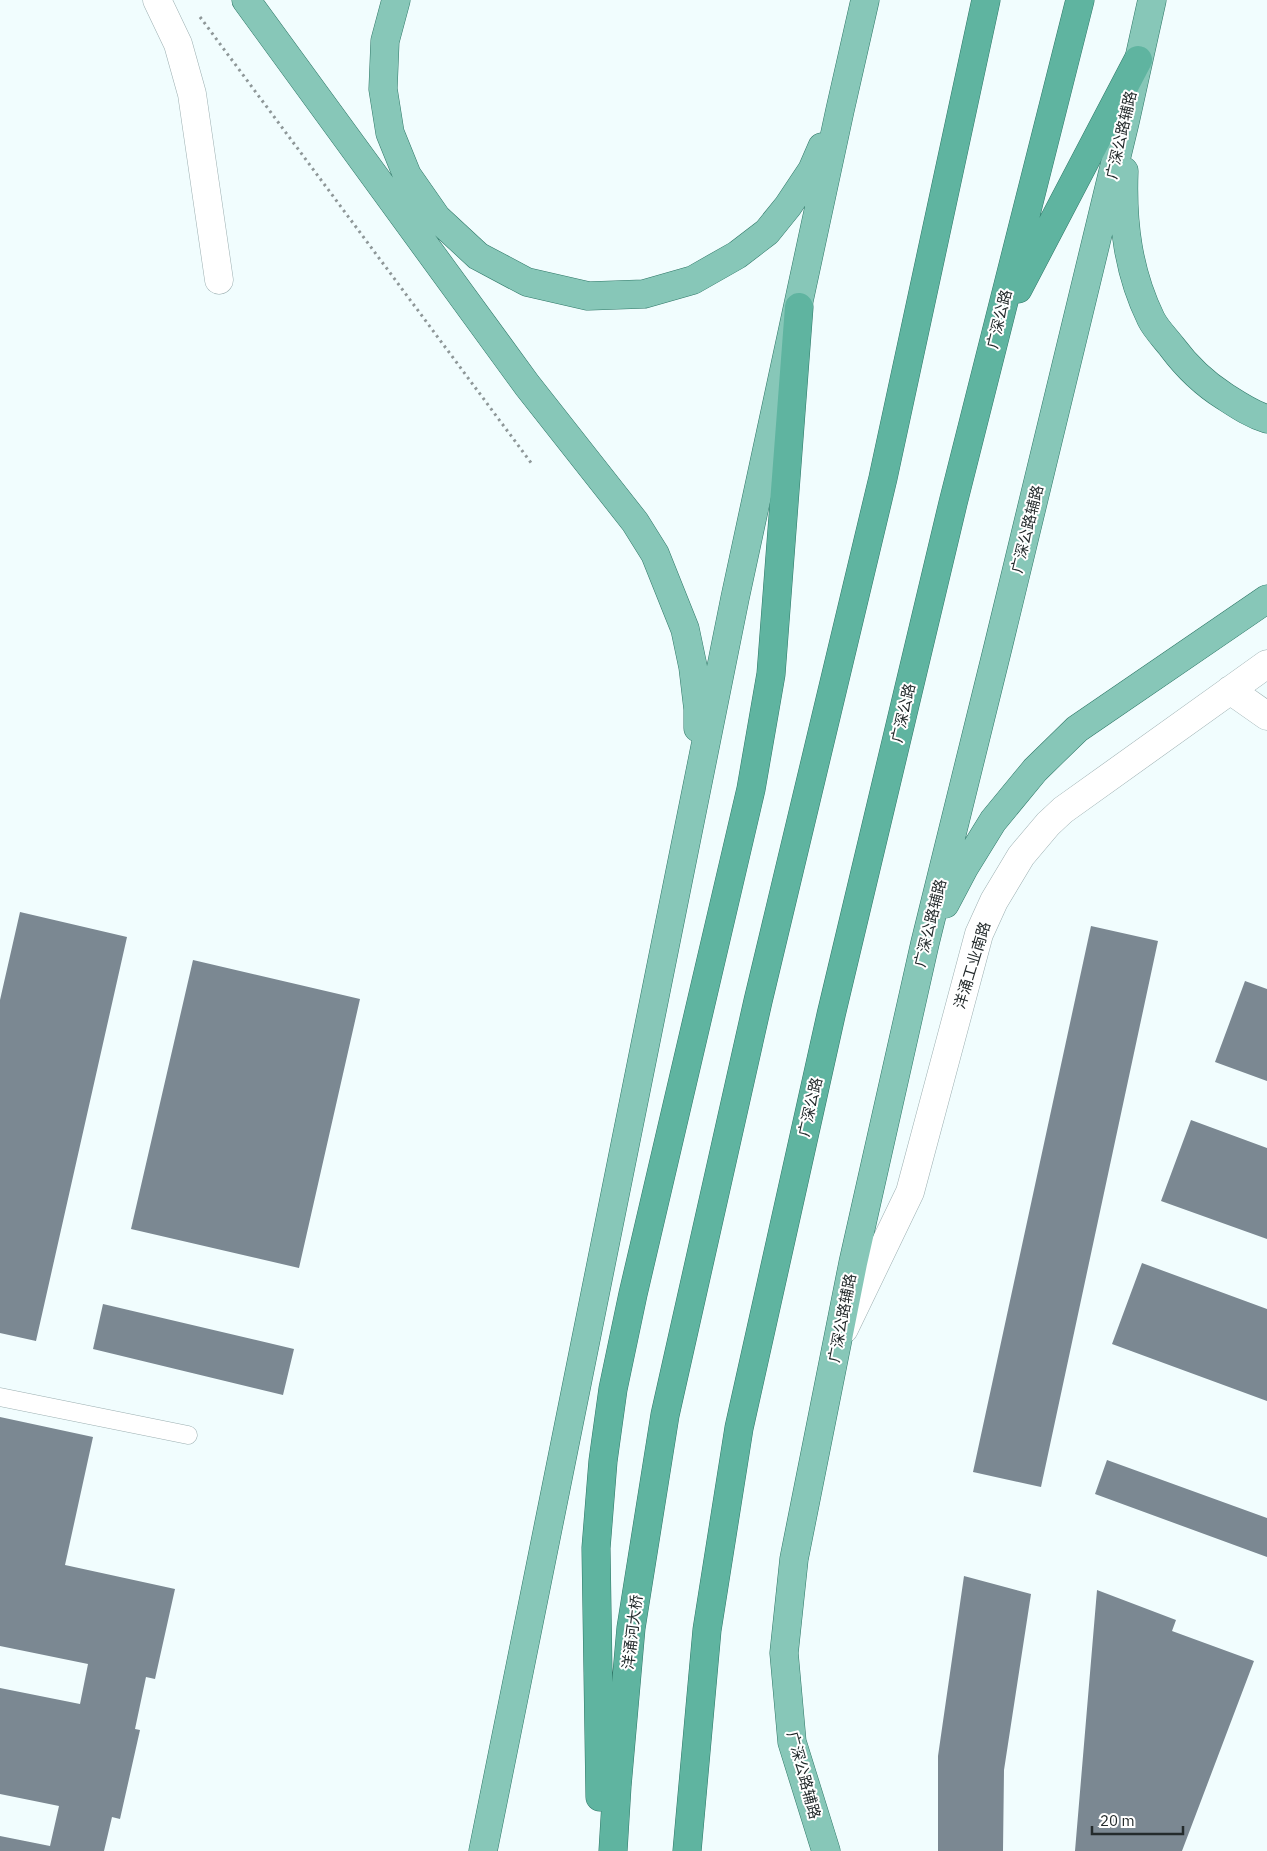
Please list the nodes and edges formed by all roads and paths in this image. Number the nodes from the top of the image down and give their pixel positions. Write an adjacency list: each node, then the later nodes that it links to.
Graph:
1 (157, 0): 12 (street)
2 (246, 0): 21 (main road)
3 (396, 0): 10 (main road)
4 (865, 0): 10 (main road)
5 (986, 0): 28 (highway, 洋涌河大桥)
6 (1080, 0): 14 (highway, 广深公路)
7 (1152, 0): 9 (main road, 广深公路辅路)
8 (199, 16): 16 (path)
9 (1138, 60): 11 (main road, 广深公路辅路); 14 (highway)
10 (840, 110): 13 (main road)
11 (1125, 122): 15 (main road); 22 (main road, 广深公路辅路)
12 (219, 280)
13 (799, 307): 21 (main road); 27 (highway)
14 (997, 328): 29 (highway, 广深公路)
15 (1267, 419)
16 (532, 464)
17 (1267, 599): 22 (main road)
18 (1267, 664): 19 (street, 洋涌工业南路)
19 (1230, 690): 20 (street); 23 (street, 洋涌工业南路)
20 (1267, 716)
21 (695, 797): 26 (main road)
22 (925, 943): 23 (main road, 广深公路辅路)
23 (837, 1344): 30 (main road, 广深公路辅路)
24 (0, 1397): 25 (lane)
25 (188, 1435)
26 (484, 1851)
27 (602, 1851)
28 (613, 1851)
29 (687, 1851)
30 (826, 1851)

